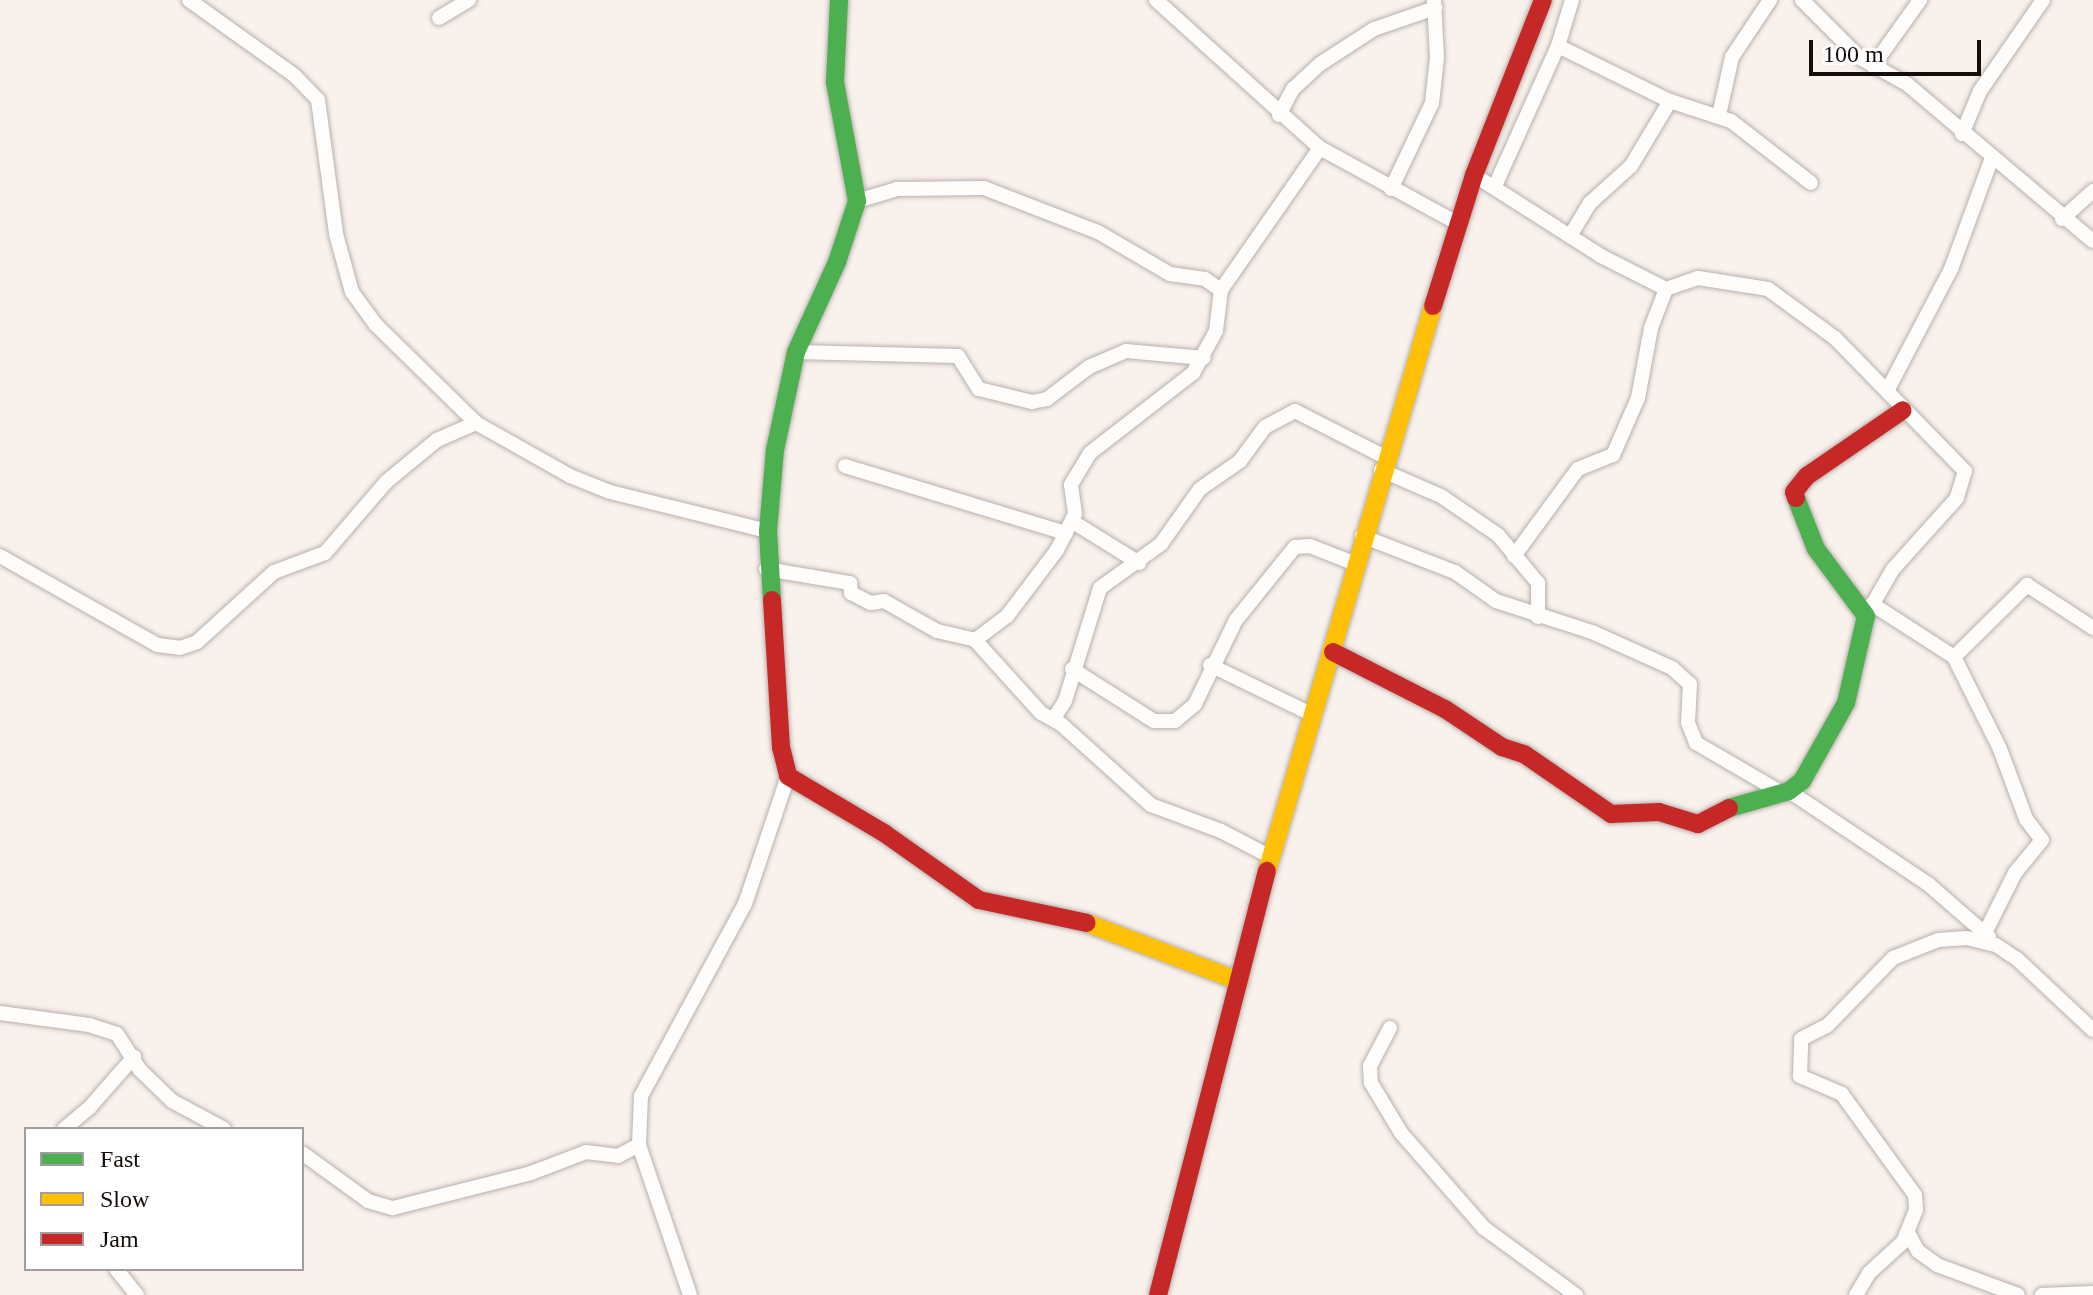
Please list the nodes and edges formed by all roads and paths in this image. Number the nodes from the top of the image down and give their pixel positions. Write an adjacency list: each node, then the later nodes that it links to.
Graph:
1 (189, 0): 37 (street)
2 (469, 0): 12 (street)
3 (839, 0): 26 (street)
4 (1156, 0): 16 (street)
5 (1543, 0): 21 (street)
6 (1572, 0): 13 (street)
7 (1770, 0): 17 (street)
8 (1802, 0): 14 (street)
9 (1920, 0): 14 (street)
10 (2043, 0): 18 (street)
11 (1434, 4): 16 (street); 24 (street)
12 (439, 18)
13 (1558, 46): 15 (street); 23 (street)
14 (1873, 66): 18 (street)
15 (1670, 101): 17 (street); 29 (street)
16 (1279, 115): 19 (street)
17 (1719, 115): 22 (street)
18 (1962, 134): 20 (street)
19 (1320, 148): 24 (street); 32 (street)
20 (1991, 160): 27 (street); 35 (street)
21 (1474, 175): 23 (street); 28 (street)
22 (1811, 183)
23 (1495, 186): 29 (street)
24 (1391, 189): 28 (street)
25 (2093, 191): 27 (street)
26 (857, 201): 32 (street); 33 (street)
27 (2062, 219): 30 (street)
28 (1459, 224): 38 (street)
29 (1570, 236): 31 (street)
30 (2093, 241)
31 (1666, 289): 35 (street); 44 (street)
32 (1221, 290): 34 (street)
33 (796, 352): 34 (street); 41 (street)
34 (1204, 358): 40 (street)
35 (1888, 389): 36 (street)
36 (1903, 410): 48 (street); 48 (street)
37 (476, 423): 41 (street); 43 (street)
38 (1383, 464): 42 (street); 44 (street); 45 (street)
39 (845, 466): 40 (street)
40 (1070, 528): 45 (street); 51 (street)
41 (768, 531): 47 (street)
42 (1362, 536): 46 (street); 49 (street)
43 (0, 556)
44 (1514, 556): 49 (street)
45 (1139, 563): 55 (street)
46 (1356, 564): 52 (street); 54 (street)
47 (766, 569): 51 (street); 58 (street)
48 (1869, 610): 53 (street); 59 (street)
49 (1538, 617): 59 (street)
50 (2093, 628): 53 (street)
51 (975, 640): 57 (street)
52 (1333, 652): 56 (street); 59 (street)
53 (1954, 657): 61 (street)
54 (1210, 665): 55 (street); 56 (street)
55 (1072, 669): 57 (street)
56 (1313, 715): 60 (street)
57 (1054, 718): 60 (street)
58 (788, 776): 63 (street); 70 (street)
59 (1786, 792): 61 (street)
60 (1271, 857): 63 (street)
61 (1985, 933): 62 (street)
62 (1996, 945): 66 (street); 72 (street)
63 (1239, 981): 77 (street)
64 (0, 1013): 67 (street)
65 (1390, 1028): 78 (street)
66 (2093, 1030)
67 (134, 1057): 68 (street); 69 (street)
68 (66, 1127)
69 (220, 1127)
70 (639, 1145): 71 (street); 76 (street)
71 (304, 1154)
72 (1908, 1233): 79 (street); 80 (street)
73 (118, 1271): 75 (street)
74 (2093, 1293): 81 (street)
75 (137, 1295)
76 (690, 1295)
77 (1158, 1295)
78 (1576, 1295)
79 (1856, 1295)
80 (2018, 1295)
81 (2042, 1295)

